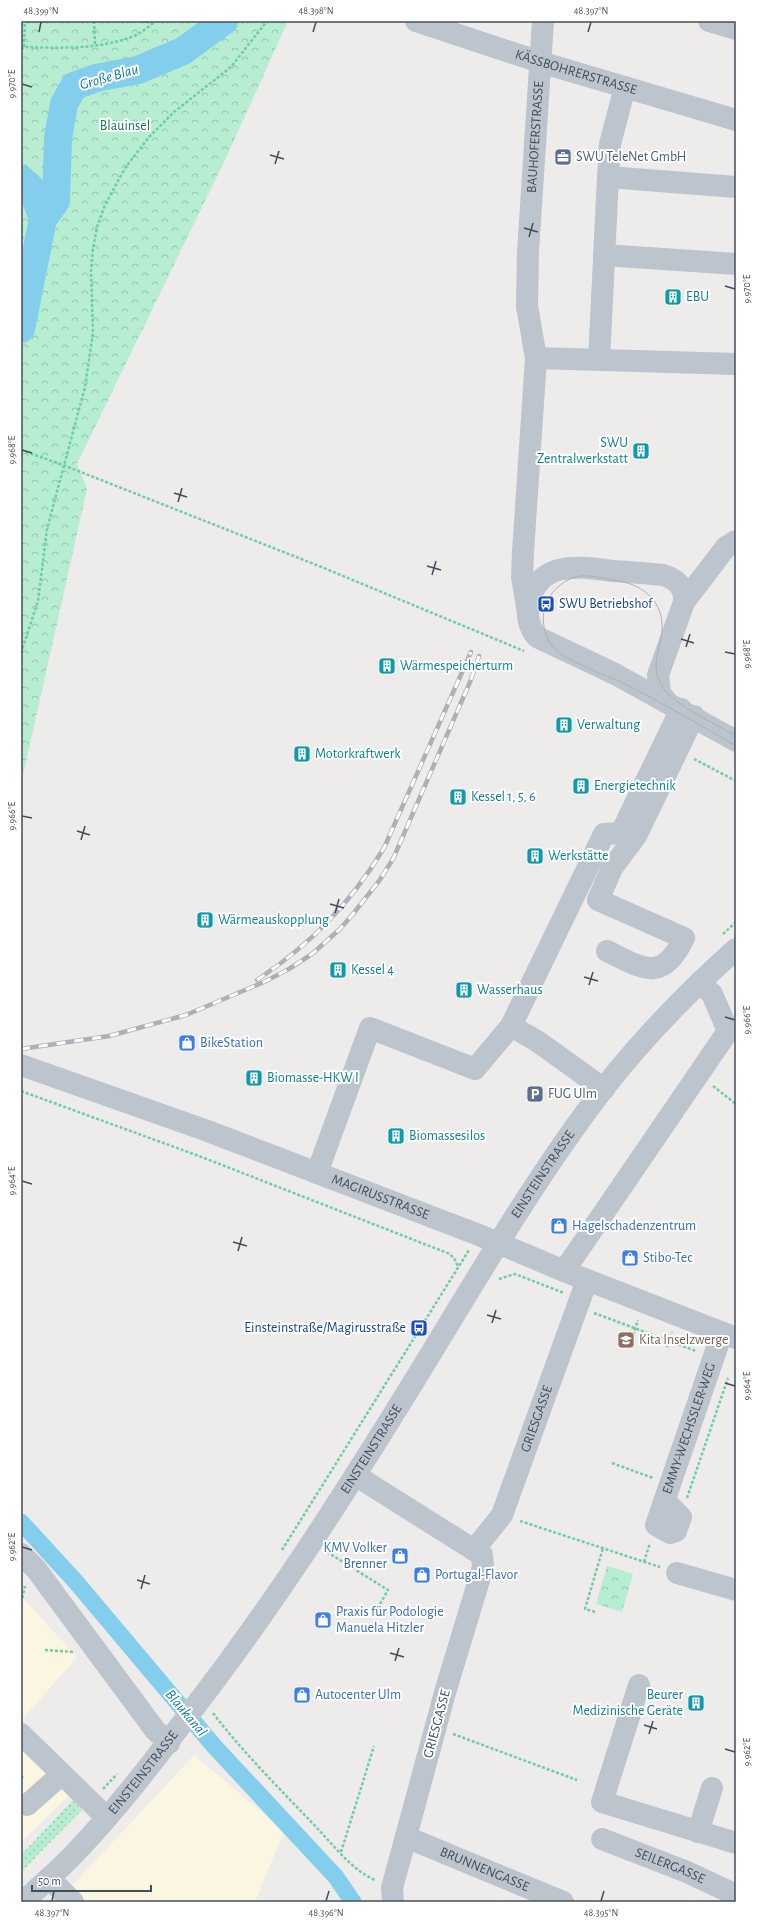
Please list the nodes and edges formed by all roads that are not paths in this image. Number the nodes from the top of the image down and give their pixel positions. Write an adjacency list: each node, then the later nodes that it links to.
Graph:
1 (416, 21): 5 (street, KÄSSBOHRERSTRASSE)
2 (543, 21): 5 (street, BAUHOFERSTRASSE)
3 (709, 21): 4 (street)
4 (736, 29)
5 (540, 62): 6 (street, KÄSSBOHRERSTRASSE); 12 (street, BAUHOFERSTRASSE)
6 (625, 87): 7 (street, KÄSSBOHRERSTRASSE); 8 (street)
7 (736, 120)
8 (608, 177): 9 (street); 10 (street)
9 (736, 188)
10 (604, 256): 11 (street); 13 (street)
11 (736, 264)
12 (536, 358): 13 (street); 17 (street, BAUHOFERSTRASSE)
13 (599, 360): 14 (street)
14 (736, 364)
15 (736, 541): 16 (street)
16 (684, 602): 17 (street); 18 (street)
17 (528, 613): 18 (street, BAUHOFERSTRASSE)
18 (681, 710): 19 (street, BAUHOFERSTRASSE); 21 (street); 23 (street)
19 (736, 741)
20 (736, 949): 22 (street, EINSTEINSTRASSE)
21 (607, 951)
22 (700, 982): 25 (street, EINSTEINSTRASSE); 28 (street)
23 (511, 1026): 25 (street); 26 (street)
24 (21, 1065): 26 (street, MAGIRUSSTRASSE)
25 (604, 1089): 27 (street, EINSTEINSTRASSE)
26 (317, 1173): 27 (street, MAGIRUSSTRASSE)
27 (499, 1243): 28 (street, MAGIRUSSTRASSE); 31 (street, EINSTEINSTRASSE)
28 (564, 1271): 29 (street, MAGIRUSSTRASSE)
29 (587, 1280): 30 (street, MAGIRUSSTRASSE); 33 (street, GRIESGASSE)
30 (729, 1336): 32 (street, EMMY-WECHSSLER-WEG)
31 (354, 1475): 33 (street, GRIESGASSE); 39 (street, EINSTEINSTRASSE)
32 (681, 1517)
33 (474, 1550): 45 (street, GRIESGASSE)
34 (21, 1554): 39 (street)
35 (677, 1573): 36 (street)
36 (736, 1590)
37 (639, 1685): 44 (street)
38 (21, 1734): 40 (street)
39 (172, 1739): 43 (street, EINSTEINSTRASSE)
40 (57, 1770): 41 (street); 43 (street)
41 (23, 1788)
42 (712, 1788): 44 (street)
43 (106, 1817): 48 (street, EINSTEINSTRASSE)
44 (698, 1832): 47 (street)
45 (406, 1837): 49 (street, GRIESGASSE); 53 (street, BRUNNENGASSE)
46 (602, 1839): 50 (street, SEILERGASSE)
47 (736, 1843)
48 (49, 1878): 51 (street, EINSTEINSTRASSE); 52 (street)
49 (392, 1895)
50 (736, 1895)
51 (23, 1902)
52 (74, 1902)
53 (563, 1902)

